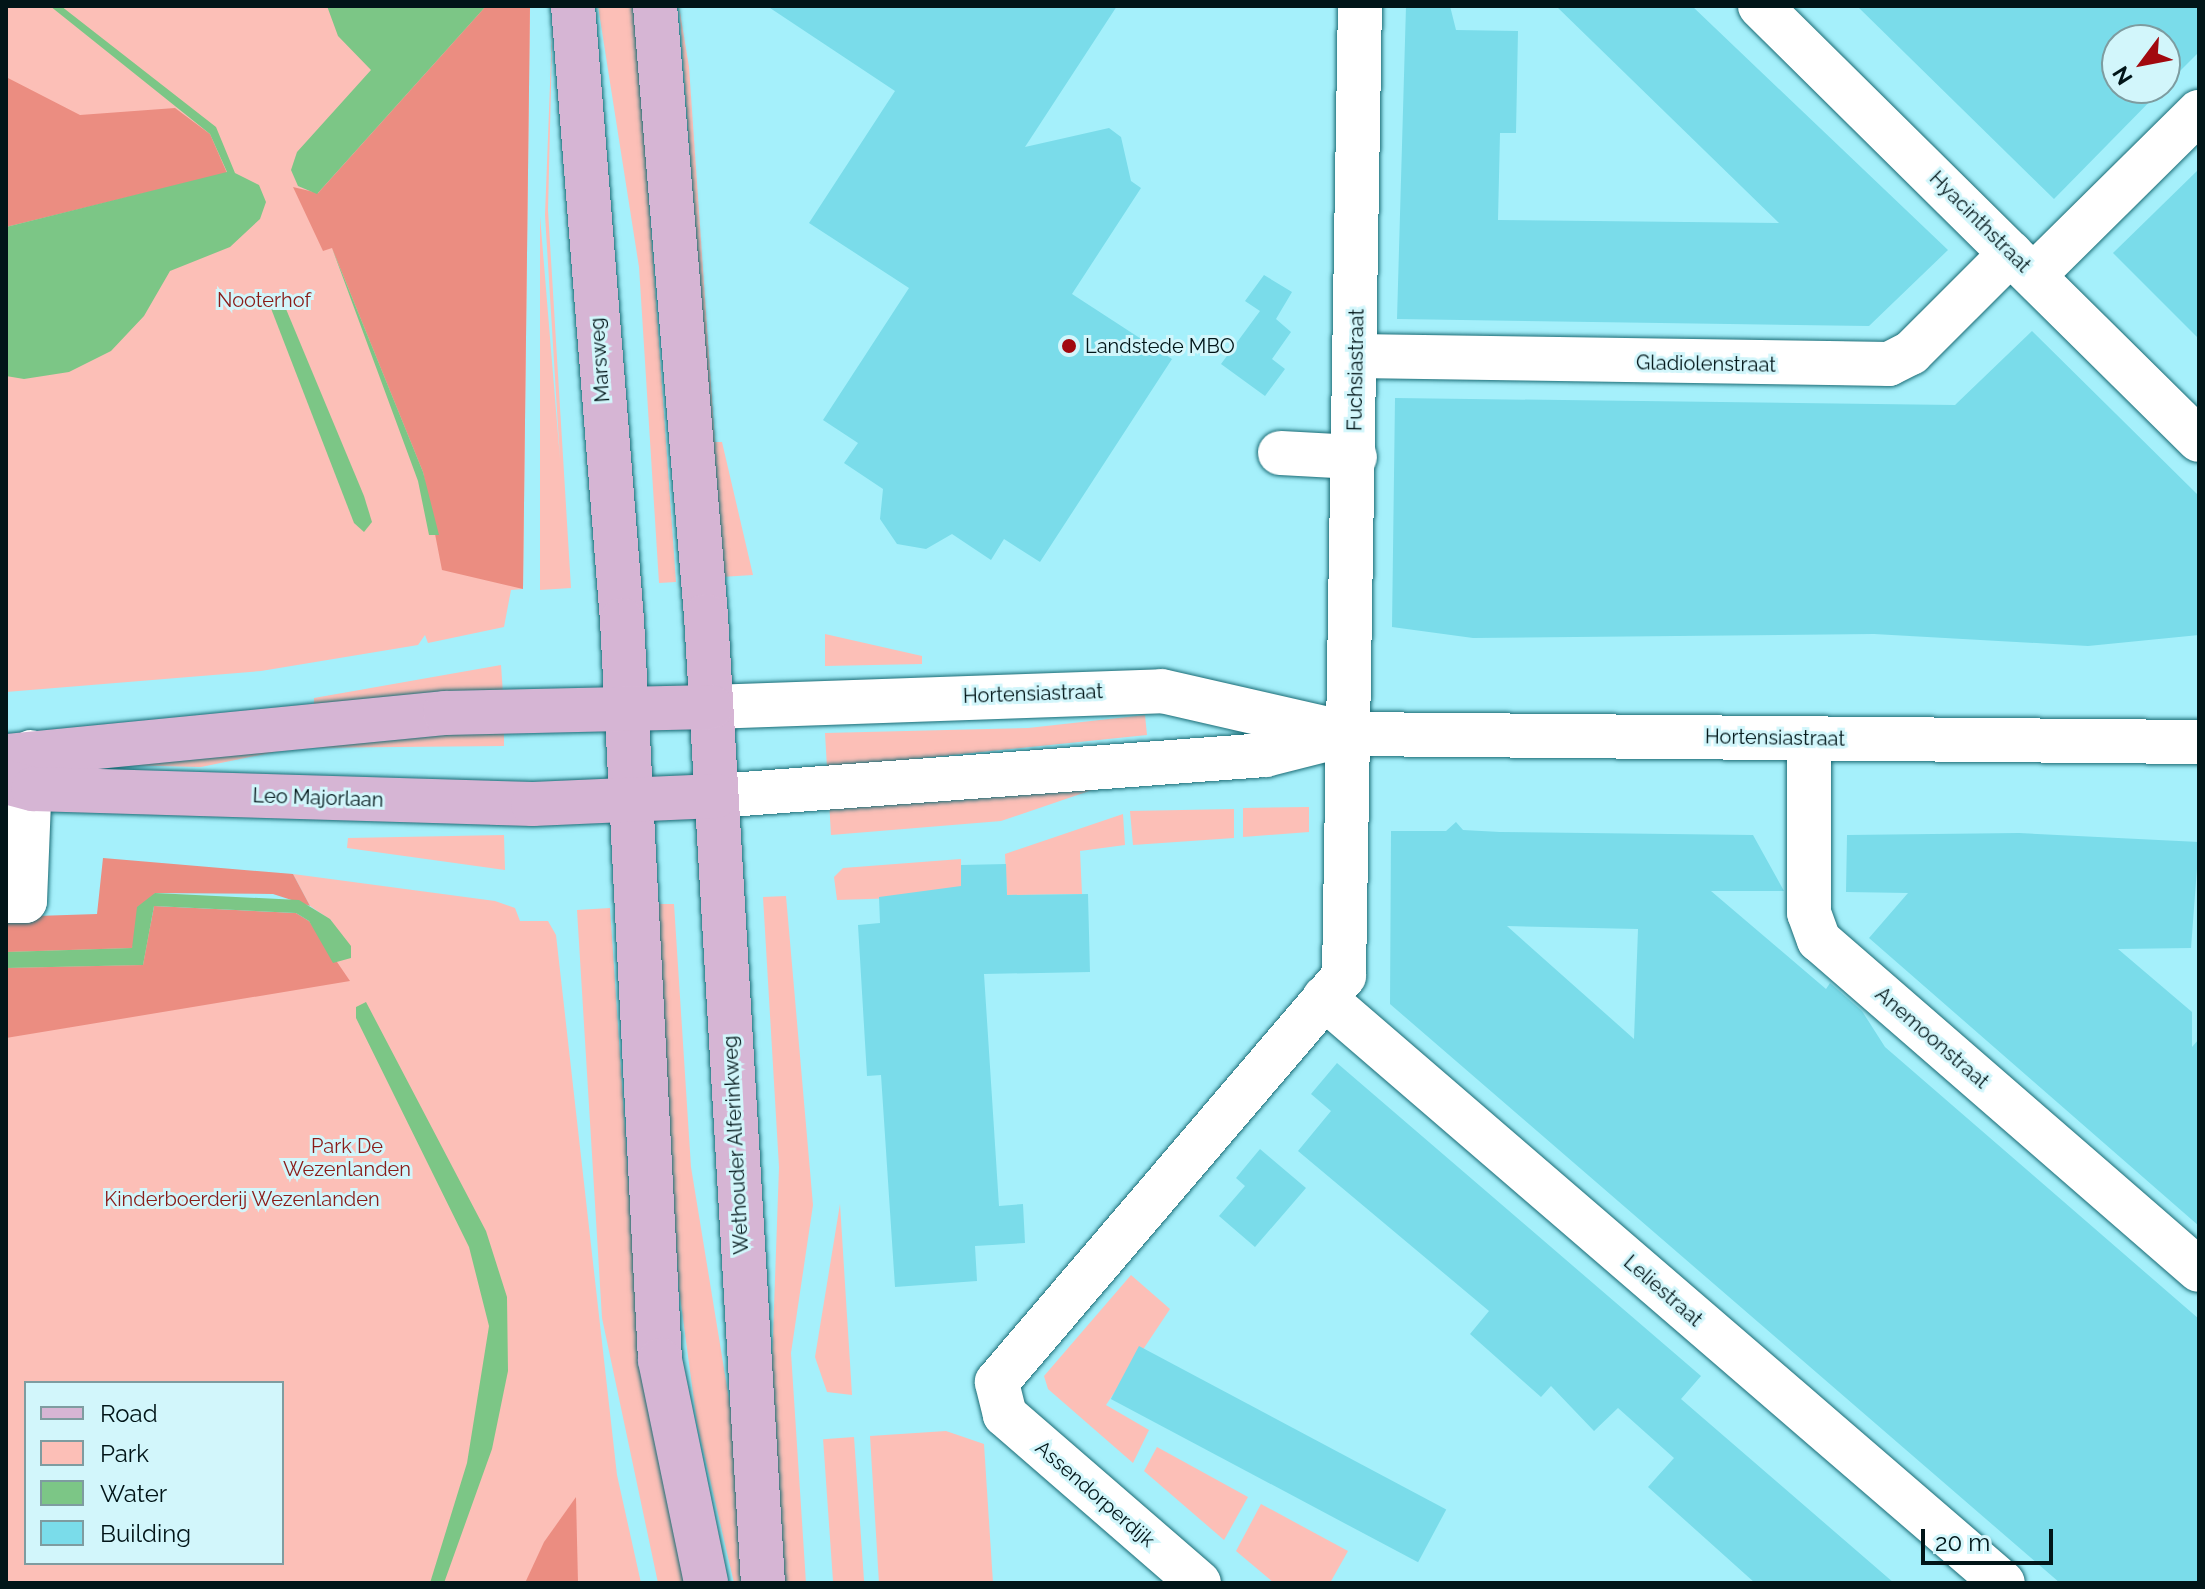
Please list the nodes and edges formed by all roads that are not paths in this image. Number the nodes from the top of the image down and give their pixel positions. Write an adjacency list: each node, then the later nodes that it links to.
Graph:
1 (573, 6): 12 (main road, Marsweg)
2 (655, 6): 11 (main road)
3 (1360, 6): 7 (street, Fuchsiastraat)
4 (1760, 6): 6 (street, Hyacinthstraat)
5 (2199, 112): 6 (street, Gladiolenstraat)
6 (2023, 264): 7 (street, Gladiolenstraat); 8 (street, Hyacinthstraat)
7 (1356, 356): 10 (street, Fuchsiastraat)
8 (2199, 440)
9 (1280, 453): 10 (street)
10 (1355, 457): 13 (street, Fuchsiastraat)
11 (711, 707): 12 (main road); 13 (street, Hortensiastraat); 17 (main road, Wethouder Alferinkweg)
12 (626, 713): 16 (main road); 18 (main road)
13 (1350, 734): 14 (street, Hortensiastraat); 17 (street, Hortensiastraat); 20 (street)
14 (1809, 738): 15 (street, Hortensiastraat); 21 (street, Anemoonstraat)
15 (2199, 742)
16 (19, 769): 18 (main road, Leo Majorlaan); 19 (street)
17 (716, 796): 18 (main road, Leo Majorlaan); 23 (main road, Wethouder Alferinkweg)
18 (632, 803): 22 (main road)
19 (6, 901)
20 (1324, 998): 24 (street, Assendorperdijk); 25 (street, Leliestraat)
21 (2199, 1270)
22 (706, 1583)
23 (763, 1583)
24 (1199, 1583)
25 (2003, 1583)

